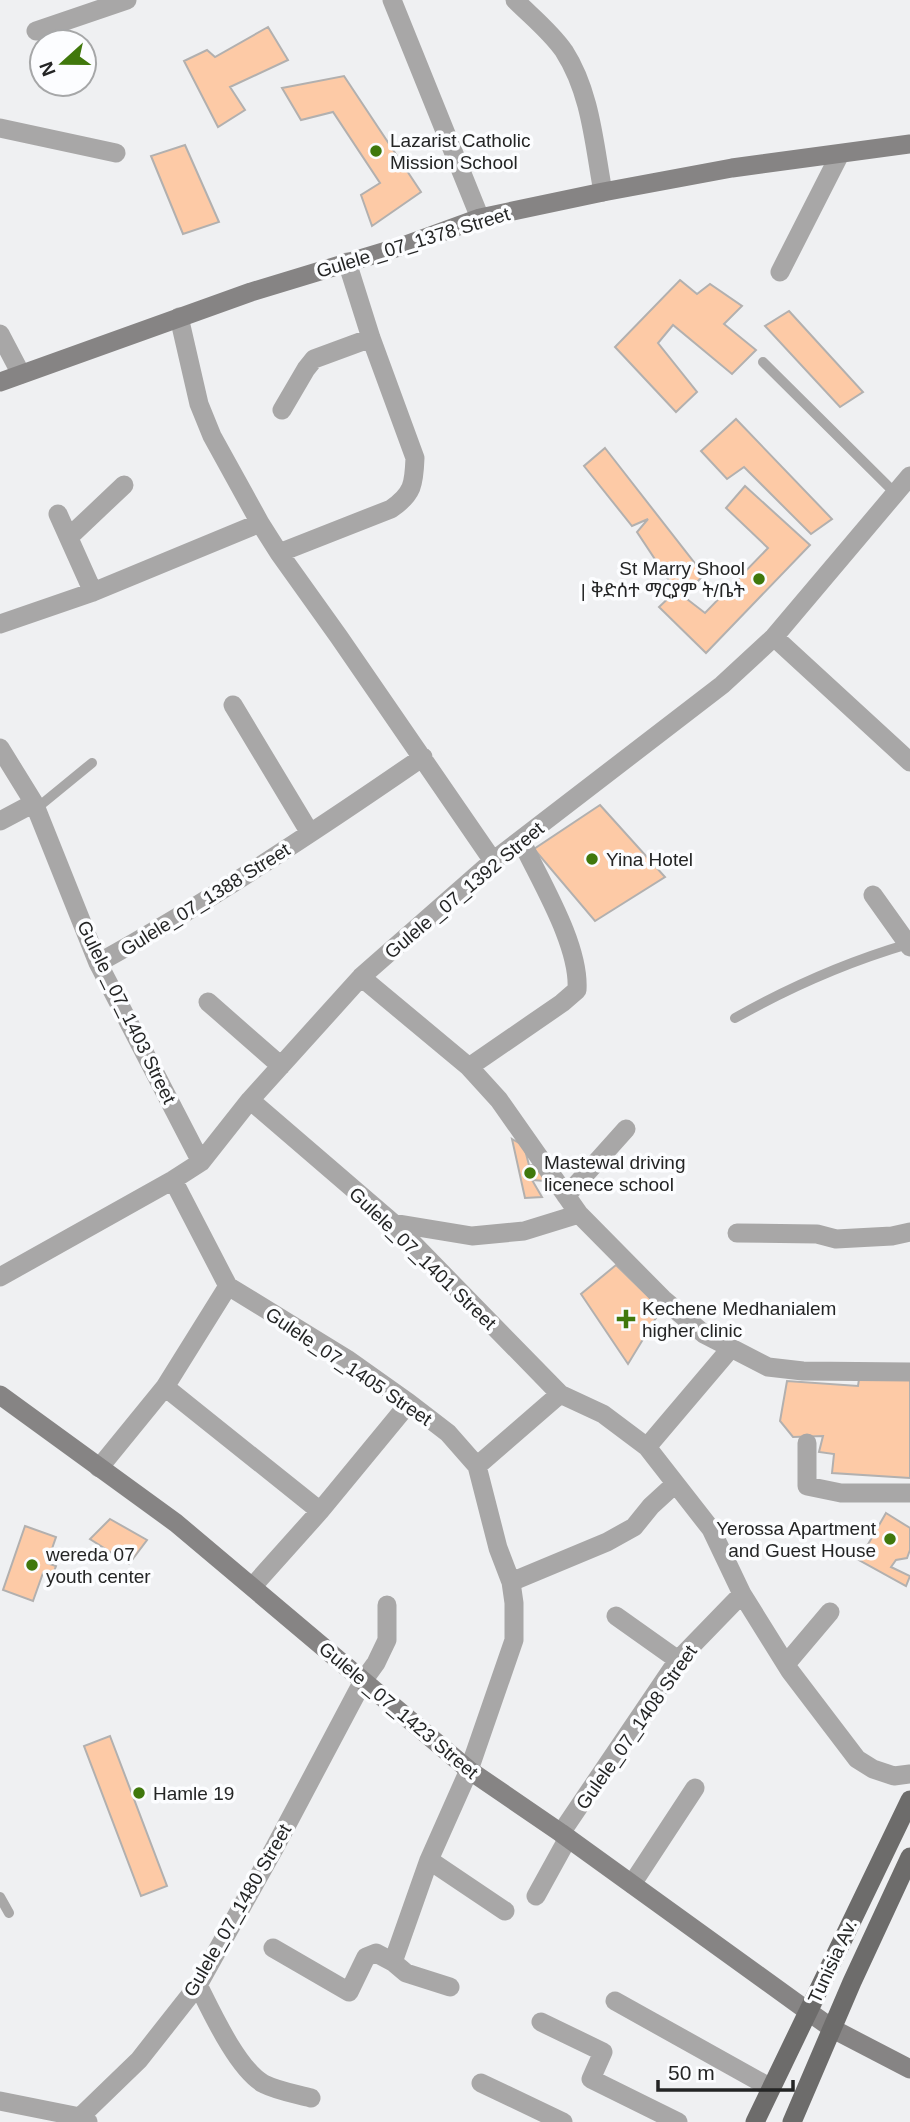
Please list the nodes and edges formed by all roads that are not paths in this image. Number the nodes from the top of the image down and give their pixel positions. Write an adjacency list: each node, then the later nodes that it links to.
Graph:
1 (127, 0): 4 (street)
2 (392, 0): 10 (street)
3 (515, 0): 9 (street)
4 (45, 28)
5 (0, 128): 7 (street)
6 (910, 144): 8 (main road, Gulele _07_1378 Street)
7 (116, 153)
8 (840, 154): 9 (main road, Gulele _07_1378 Street); 12 (street)
9 (603, 192): 10 (main road, Gulele _07_1378 Street)
10 (480, 218): 11 (main road, Gulele _07_1378 Street)
11 (347, 262): 13 (main road, Gulele _07_1378 Street); 15 (street)
12 (780, 272)
13 (179, 317): 17 (main road, Gulele _07_1378 Street); 24 (street)
14 (0, 334): 17 (street)
15 (371, 338): 19 (street); 26 (street)
16 (763, 362): 22 (lane)
17 (21, 374): 18 (main road, Gulele _07_1378 Street)
18 (0, 382)
19 (282, 411)
20 (910, 476): 22 (street, Gulele _07_1392 Street)
21 (124, 485): 25 (street)
22 (895, 494): 29 (street, Gulele _07_1392 Street)
23 (58, 514): 25 (street)
24 (260, 523): 26 (street); 27 (street)
25 (69, 537): 27 (street)
26 (279, 552): 32 (street)
27 (93, 592): 28 (street)
28 (0, 624)
29 (774, 637): 33 (street); 38 (street, Gulele _07_1392 Street)
30 (233, 705): 37 (street, Gulele_07_1388 Street)
31 (0, 748): 35 (street, Gulele _07_1403 Street)
32 (423, 757): 37 (street, Gulele_07_1388 Street); 39 (street)
33 (910, 762)
34 (92, 763): 35 (lane)
35 (35, 806): 36 (street); 42 (street, Gulele _07_1403 Street)
36 (0, 821)
37 (310, 833): 42 (street, Gulele_07_1388 Street)
38 (521, 840): 39 (street, Gulele _07_1392 Street); 47 (street)
39 (493, 861): 43 (street, Gulele _07_1392 Street)
40 (873, 895): 41 (street)
41 (909, 946): 45 (lane)
42 (98, 963): 50 (street, Gulele _07_1403 Street)
43 (361, 976): 46 (street, Gulele _07_1392 Street); 47 (street)
44 (208, 1002): 46 (street)
45 (735, 1018)
46 (281, 1066): 48 (street, Gulele _07_1392 Street)
47 (469, 1068): 52 (street)
48 (250, 1100): 50 (street, Gulele _07_1392 Street); 54 (street, Gulele_07_1401 Street)
49 (626, 1129): 52 (street)
50 (201, 1162): 51 (street, Gulele _07_1392 Street)
51 (173, 1180): 57 (street, Gulele _07_1392 Street); 58 (street)
52 (566, 1196): 53 (street)
53 (579, 1214): 54 (street); 59 (street)
54 (393, 1223): 62 (street, Gulele_07_1401 Street)
55 (910, 1232): 56 (street)
56 (737, 1234)
57 (0, 1276)
58 (228, 1286): 61 (street); 64 (street, Gulele_07_1405 Street)
59 (731, 1348): 60 (street); 66 (street)
60 (910, 1372)
61 (165, 1387): 68 (street); 71 (street)
62 (559, 1394): 66 (street, Gulele_07_1401 Street); 67 (street)
63 (0, 1395): 68 (main road, Gulele _07_1423 Street)
64 (409, 1403): 67 (street, Gulele_07_1405 Street); 71 (street)
65 (807, 1443): 70 (street)
66 (647, 1447): 69 (street, Gulele_07_1401 Street)
67 (477, 1466): 72 (street, Gulele_07_1405 Street)
68 (99, 1468): 73 (main road, Gulele _07_1423 Street)
69 (675, 1484): 72 (street); 74 (street, Gulele_07_1401 Street)
70 (910, 1493)
71 (320, 1511): 73 (street)
72 (511, 1582): 81 (street, Gulele_07_1405 Street)
73 (253, 1587): 80 (main road, Gulele _07_1423 Street)
74 (742, 1594): 78 (street, Gulele_07_1408 Street); 79 (street, Gulele_07_1401 Street)
75 (387, 1605): 80 (street, Gulele_07_1480 Street)
76 (830, 1612): 79 (street)
77 (616, 1616): 78 (street)
78 (678, 1660): 85 (street, Gulele_07_1408 Street)
79 (786, 1664): 82 (street, Gulele_07_1401 Street)
80 (363, 1681): 81 (main road, Gulele _07_1423 Street); 95 (street, Gulele_07_1480 Street)
81 (469, 1770): 85 (main road, Gulele _07_1423 Street); 87 (street, Gulele_07_1405 Street)
82 (910, 1774)
83 (695, 1788): 88 (street)
84 (910, 1800): 98 (main road, Tunisia Av.)
85 (565, 1835): 88 (main road, Gulele _07_1423 Street); 89 (street, Gulele_07_1408 Street)
86 (910, 1857): 100 (main road, Tunisia Av.)
87 (429, 1860): 91 (street); 94 (street, Gulele_07_1405 Street)
88 (632, 1884): 98 (main road, Gulele _07_1423 Street)
89 (536, 1896)
90 (0, 1897): 92 (lane)
91 (505, 1911)
92 (9, 1913)
93 (273, 1948): 94 (street)
94 (393, 1962): 96 (street)
95 (198, 1984): 104 (street); 106 (street, Gulele_07_1480 Street)
96 (450, 1987)
97 (615, 2001): 103 (street)
98 (809, 2012): 100 (main road, Gulele _07_1423 Street); 103 (main road, Tunisia Av.)
99 (541, 2022): 108 (street)
100 (834, 2029): 101 (main road, Gulele _07_1423 Street); 110 (main road, Tunisia Av.)
101 (910, 2069)
102 (481, 2082): 107 (street)
103 (771, 2088): 109 (main road, Tunisia Av.)
104 (311, 2098)
105 (0, 2101): 106 (street)
106 (84, 2120)
107 (563, 2122)
108 (678, 2122)
109 (755, 2122)
110 (792, 2122)

